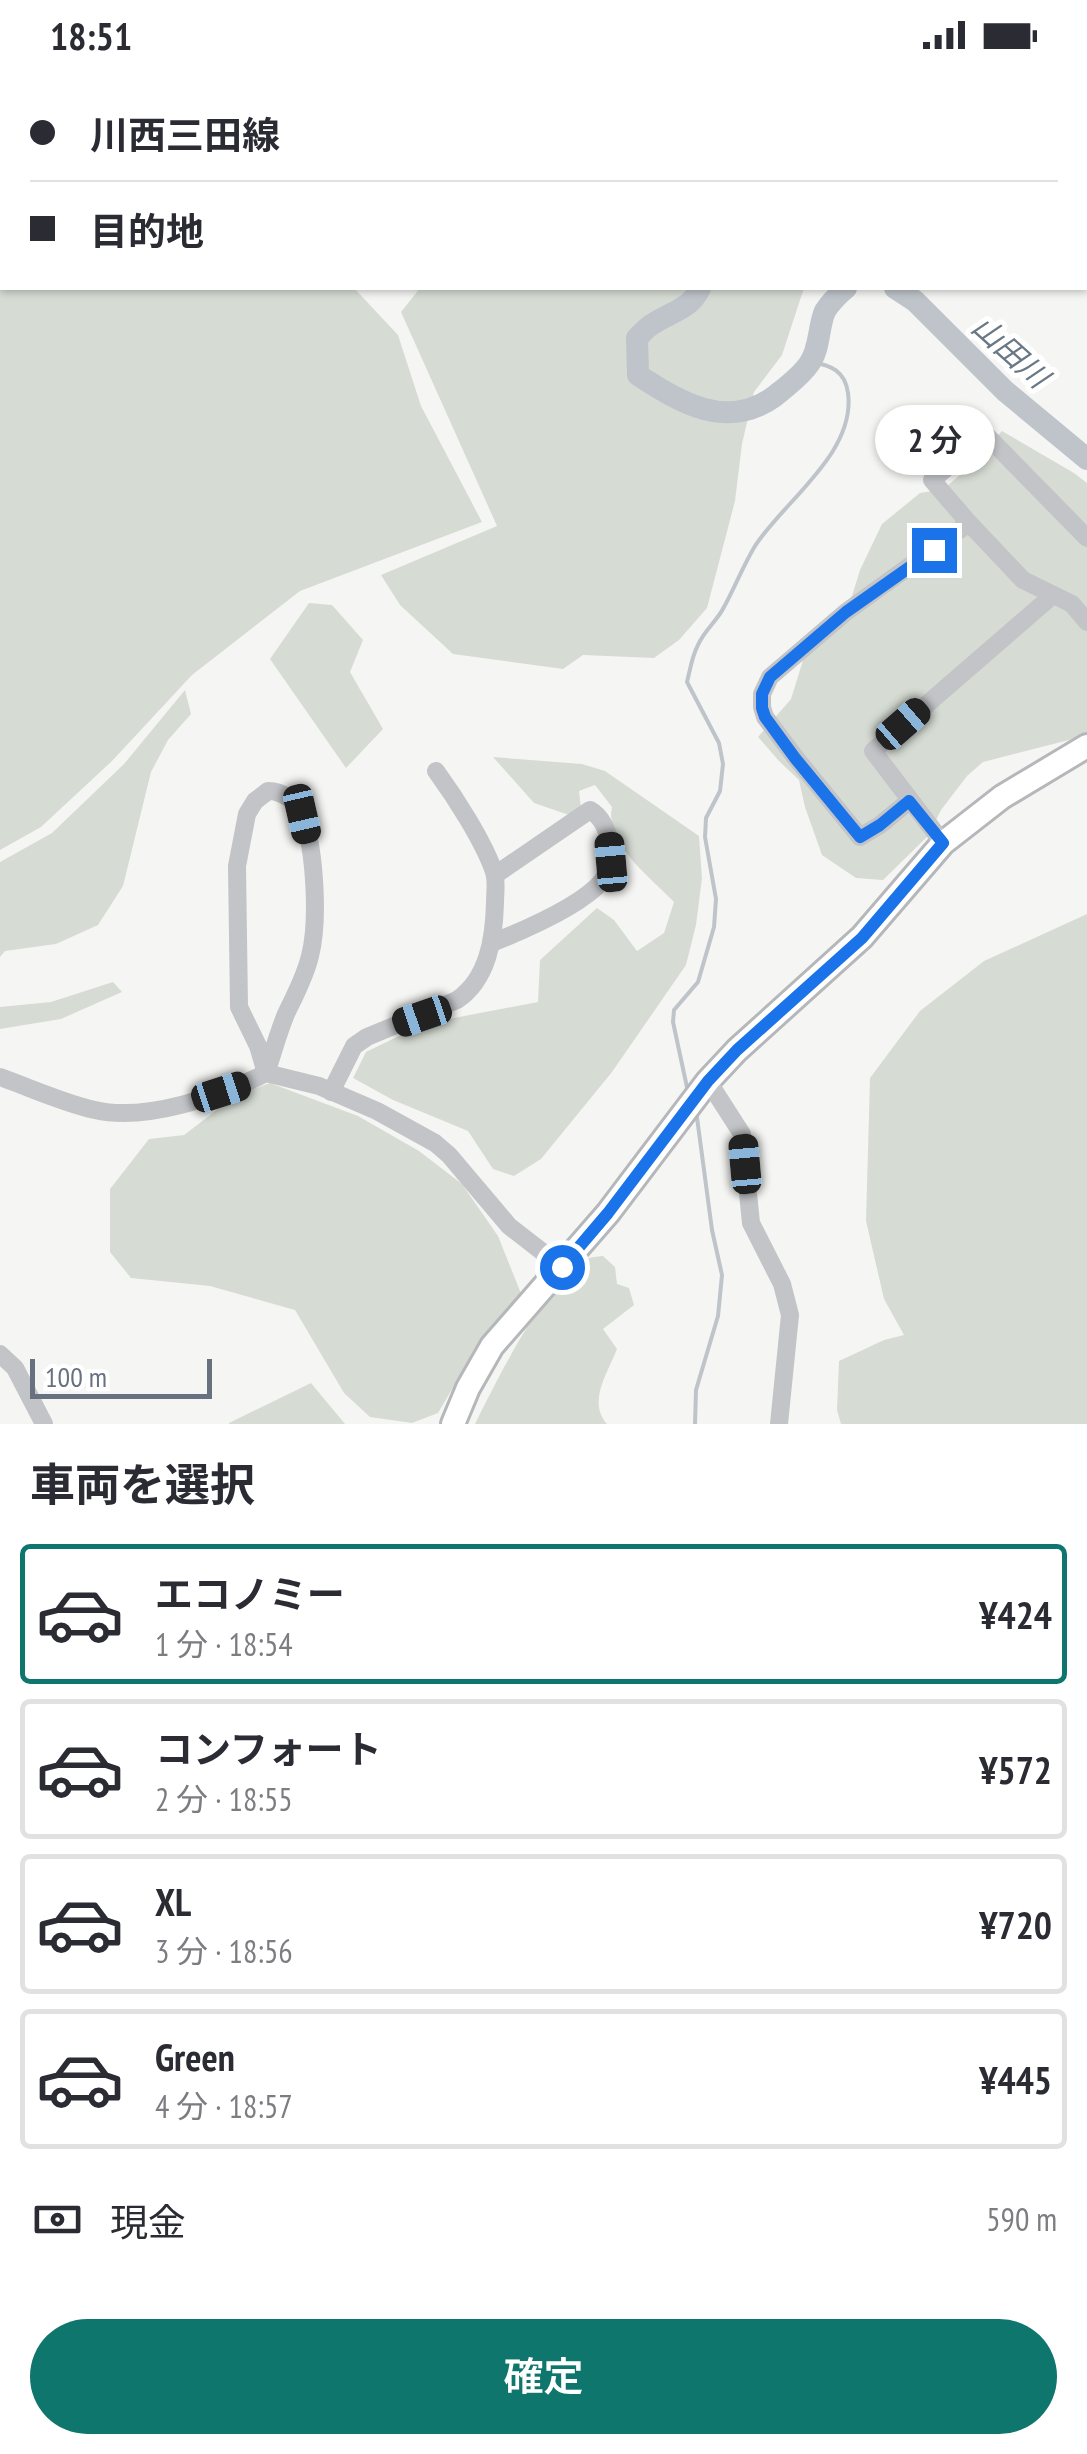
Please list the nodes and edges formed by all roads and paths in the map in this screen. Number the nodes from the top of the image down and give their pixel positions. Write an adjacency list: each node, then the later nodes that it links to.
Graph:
1 (969, 523): 2 (street); 3 (street); 7 (street)
2 (1087, 538)
3 (1053, 595): 4 (street); 7 (street)
4 (1087, 622)
5 (1087, 746): 8 (main road)
6 (436, 770): 9 (street)
7 (909, 801): 8 (street)
8 (943, 843): 14 (main road)
9 (496, 875): 10 (street); 10 (street)
10 (492, 943): 13 (street)
11 (266, 1073): 11 (street); 12 (street); 13 (street)
12 (0, 1077)
13 (331, 1092): 15 (street)
14 (698, 1093): 15 (main road); 19 (street)
15 (562, 1267): 18 (main road)
16 (0, 1354): 17 (street)
17 (44, 1424)
18 (453, 1424)
19 (779, 1424)

